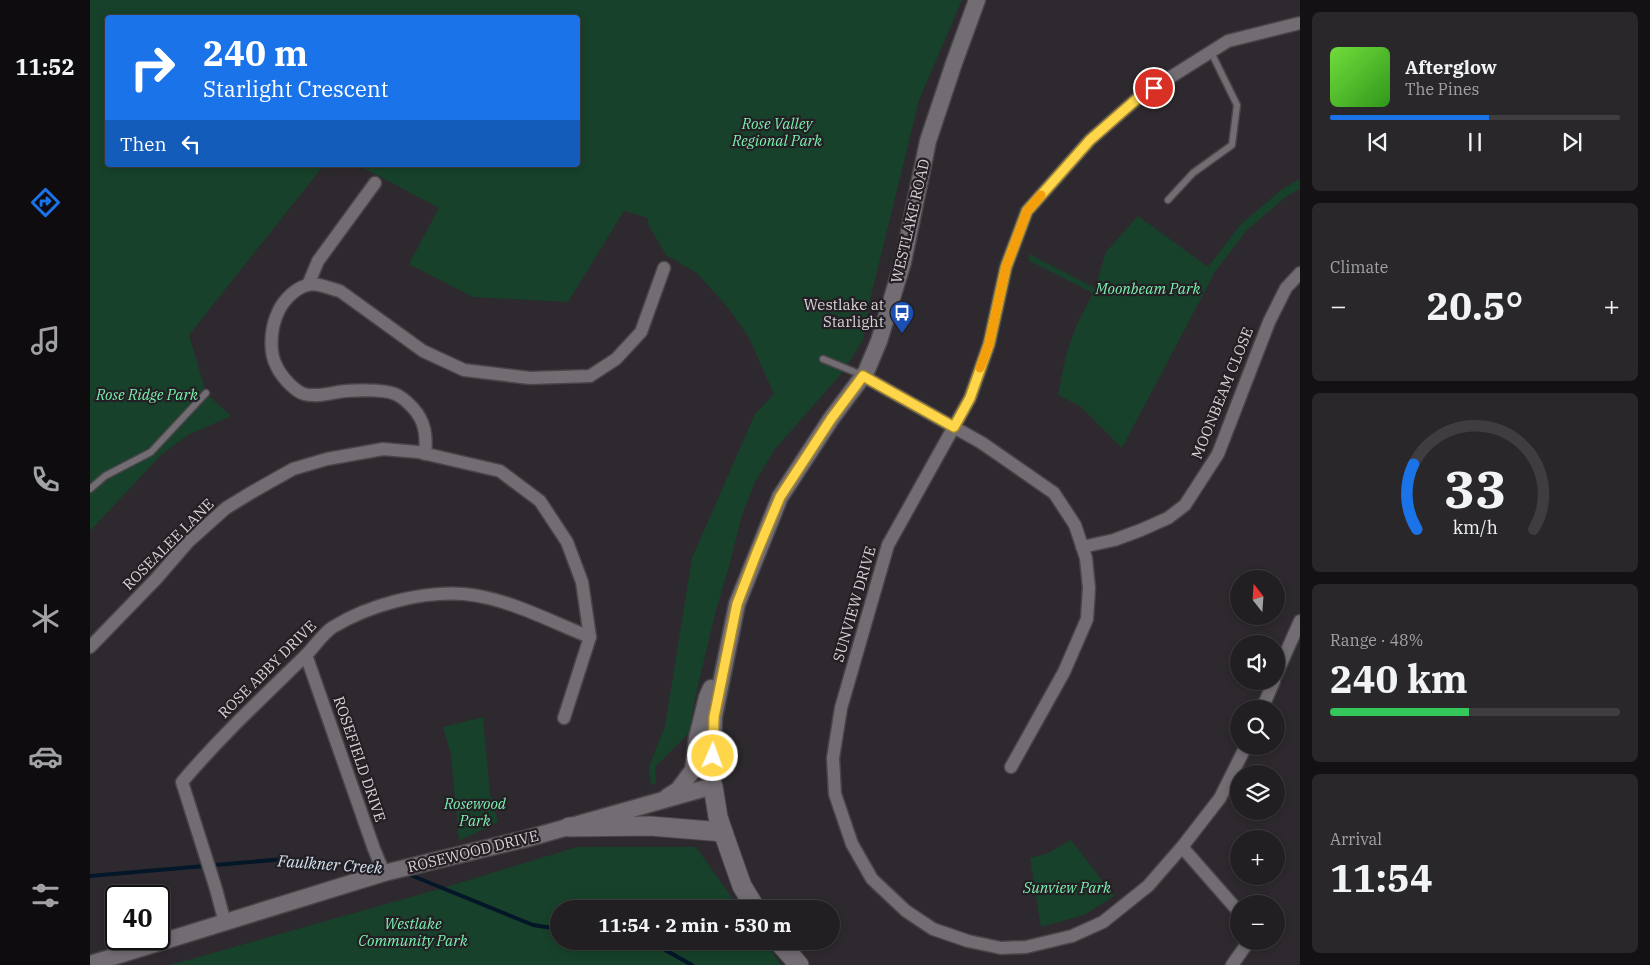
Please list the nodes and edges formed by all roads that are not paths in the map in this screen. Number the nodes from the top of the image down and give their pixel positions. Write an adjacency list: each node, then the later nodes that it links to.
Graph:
1 (977, 0): 10 (street, WESTLAKE ROAD)
2 (1300, 23): 3 (street, SUNVIEW DRIVE)
3 (1211, 52): 5 (lane); 12 (street, SUNVIEW DRIVE)
4 (376, 183): 8 (street)
5 (1168, 200)
6 (664, 268): 8 (street)
7 (1300, 273): 15 (street, MOONBEAM CLOSE)
8 (308, 285): 13 (street)
9 (823, 359): 10 (lane)
10 (863, 376): 12 (street); 19 (street, WESTLAKE ROAD)
11 (206, 393): 14 (lane)
12 (954, 427): 15 (street); 29 (street, SUNVIEW DRIVE)
13 (425, 454): 17 (street, ROSEALEE LANE); 18 (street, ROSEALEE LANE)
14 (90, 489)
15 (1082, 547): 24 (street)
16 (1300, 621): 20 (street)
17 (590, 637): 21 (street, ROSE ABBY DRIVE); 22 (street)
18 (90, 647)
19 (727, 654): 25 (street, WESTLAKE ROAD); 26 (street)
20 (1285, 655)
21 (306, 656): 30 (street, ROSEFIELD DRIVE); 33 (street, ROSE ABBY DRIVE)
22 (564, 718)
23 (1242, 755): 29 (street, SUNVIEW DRIVE)
24 (1011, 767)
25 (714, 786): 26 (street, ROSEWOOD DRIVE); 28 (main road, WESTLAKE ROAD)
26 (662, 800): 27 (street, ROSEWOOD DRIVE)
27 (569, 827): 28 (main road); 30 (street, ROSEWOOD DRIVE)
28 (723, 832): 31 (main road, WESTLAKE ROAD)
29 (1182, 847): 32 (street)
30 (384, 873): 33 (street, ROSEWOOD DRIVE)
31 (751, 900)
32 (1230, 902)
33 (225, 923): 36 (street, ROSEWOOD DRIVE)
34 (786, 950): 37 (main road)
35 (1243, 950): 38 (street)
36 (90, 964)
37 (799, 965)
38 (1232, 965)

